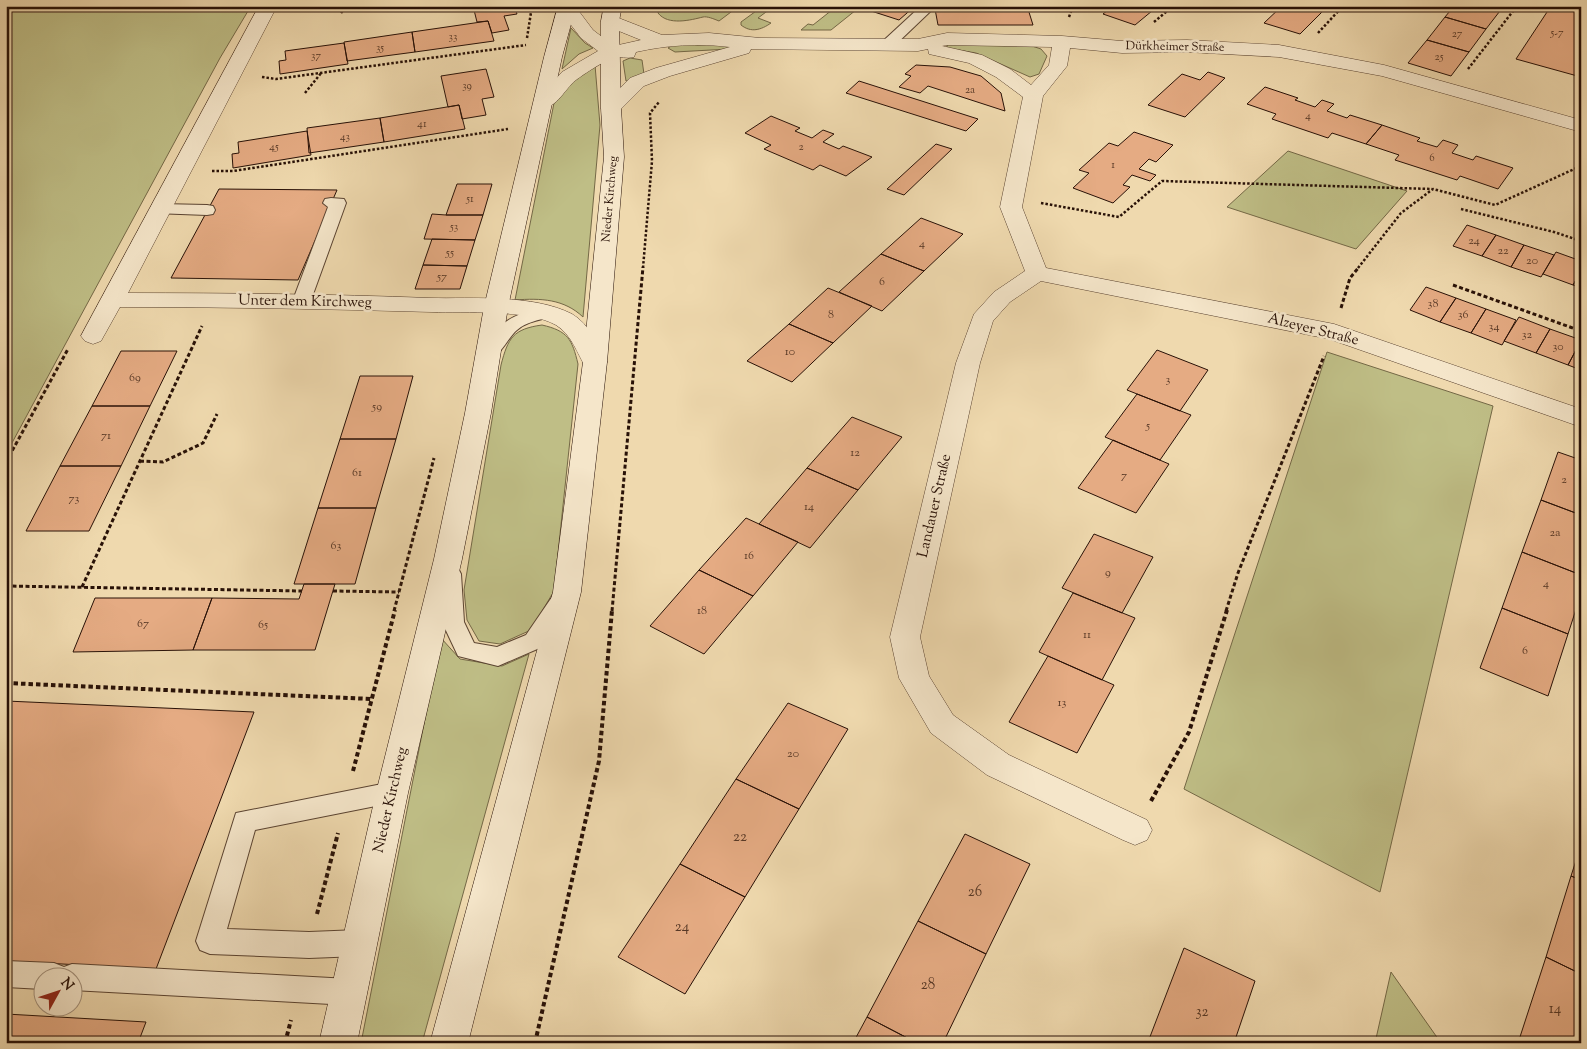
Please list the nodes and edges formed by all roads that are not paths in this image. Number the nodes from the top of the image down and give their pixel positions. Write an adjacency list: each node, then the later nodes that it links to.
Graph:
1 (268, 6): 17 (street)
2 (929, 6): 8 (lane)
3 (567, 7): 10 (street); 13 (street, Nieder Kirchweg)
4 (612, 14): 5 (street, Dürkheimer Straße); 10 (street, Nieder Kirchweg)
5 (660, 40): 7 (street, Dürkheimer Straße); 10 (street, Dürkheimer Straße)
6 (1062, 42): 9 (street, Dürkheimer Straße); 12 (street); 15 (street, Dürkheimer Straße)
7 (760, 44): 8 (street, Dürkheimer Straße); 11 (street, Dürkheimer Straße)
8 (887, 45): 9 (street, Dürkheimer Straße)
9 (918, 45): 12 (street)
10 (611, 52): 11 (street, Dürkheimer Straße); 13 (street, Dürkheimer Straße); 14 (street, Nieder Kirchweg)
11 (721, 54): 14 (street, Dürkheimer Straße)
12 (1033, 95): 19 (street)
13 (544, 103): 22 (street, Nieder Kirchweg)
14 (611, 108): 26 (street, Nieder Kirchweg)
15 (1581, 126)
16 (331, 202): 21 (lane)
17 (160, 209): 18 (lane); 20 (street)
18 (208, 210)
19 (1038, 273): 27 (street, Alzeyer Straße); 31 (street, Landauer Straße)
20 (114, 300): 21 (street, Unter dem Kirchweg); 24 (street)
21 (302, 300): 22 (street, Unter dem Kirchweg)
22 (496, 307): 23 (street); 25 (street, Nieder Kirchweg)
23 (544, 313): 25 (lane, Nieder Kirchweg); 26 (street)
24 (93, 336)
25 (489, 353): 28 (street, Nieder Kirchweg)
26 (595, 362): 29 (street, Nieder Kirchweg)
27 (1581, 418)
28 (448, 559): 29 (lane, Nieder Kirchweg); 30 (street, Nieder Kirchweg)
29 (567, 592): 38 (street, Nieder Kirchweg)
30 (392, 793): 32 (street, Nieder Kirchweg); 32 (lane)
31 (1135, 830)
32 (359, 943): 36 (street, Nieder Kirchweg)
33 (6, 974): 34 (lane)
34 (32, 975)
35 (82, 979): 36 (lane)
36 (349, 992): 37 (street, Nieder Kirchweg)
37 (338, 1043)
38 (449, 1043)

